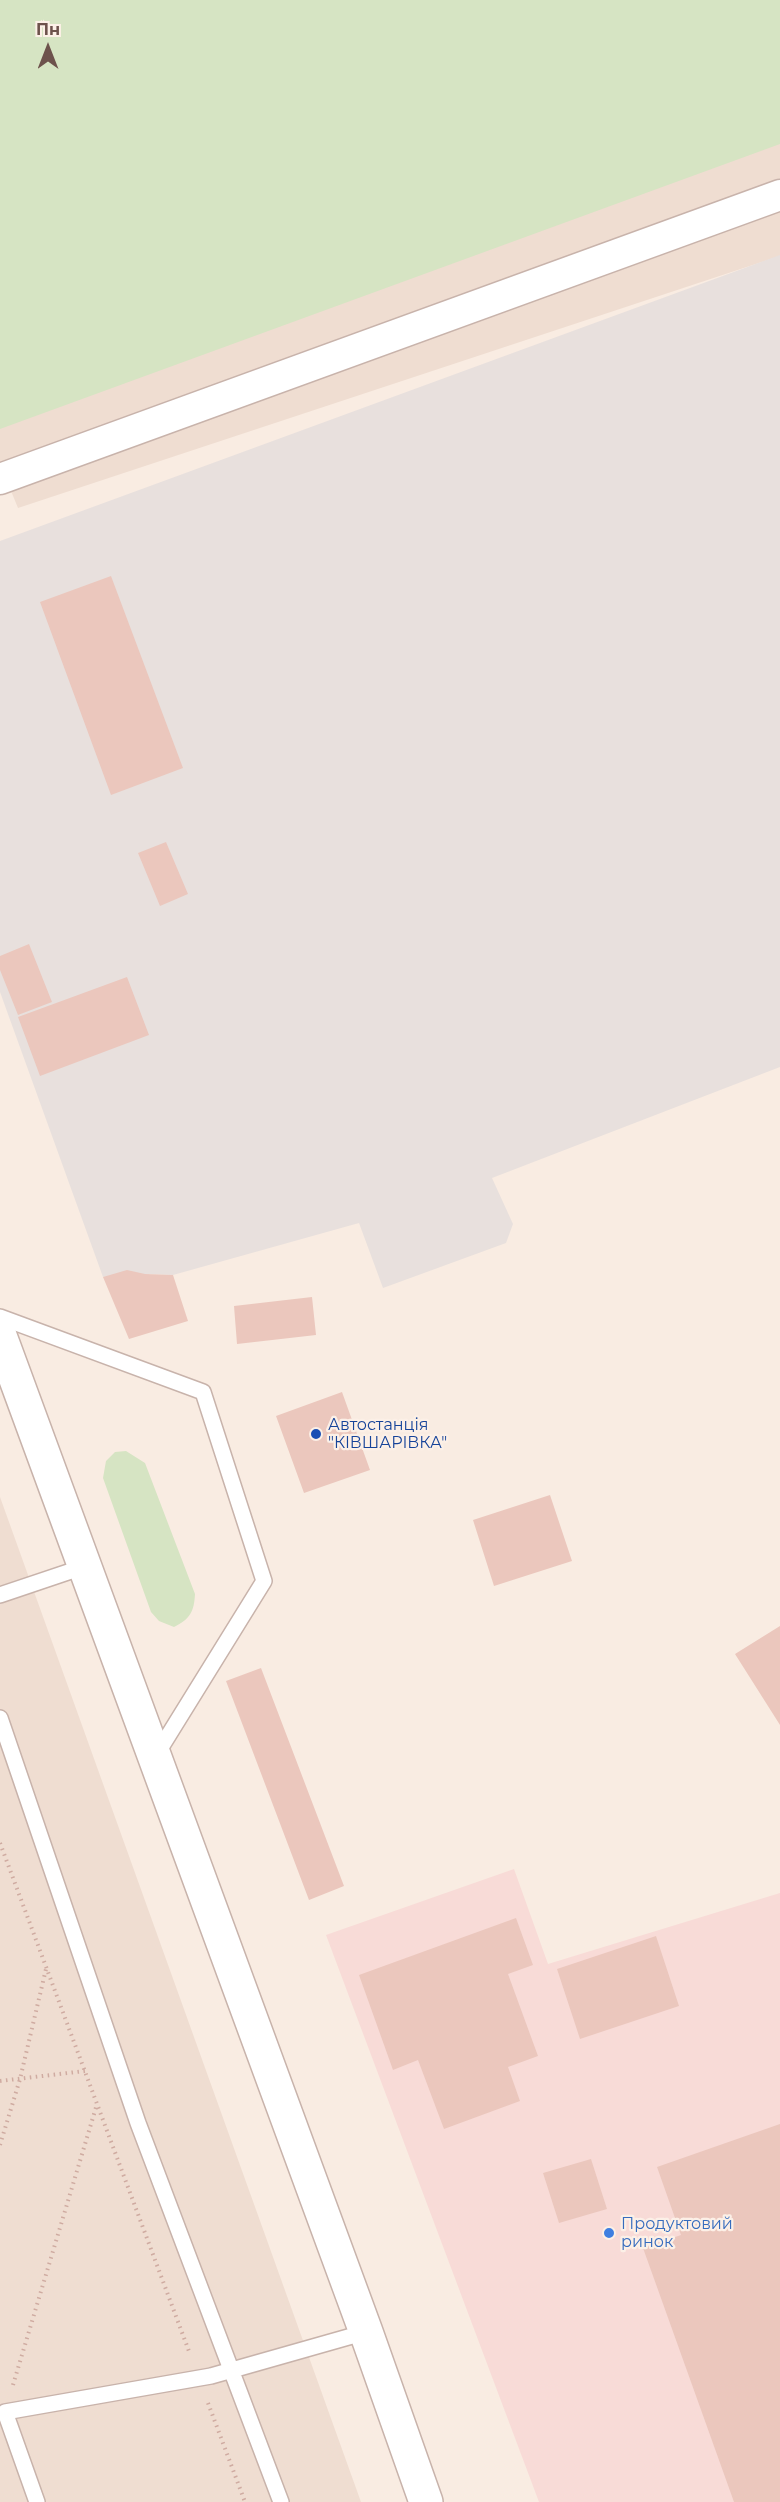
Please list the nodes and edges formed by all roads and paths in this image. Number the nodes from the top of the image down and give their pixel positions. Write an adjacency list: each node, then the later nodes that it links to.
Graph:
1 (780, 195): 2 (street)
2 (0, 479)
3 (0, 1317): 8 (lane)
4 (0, 1336): 5 (street)
5 (86, 1566): 6 (lane); 8 (street)
6 (0, 1595)
7 (0, 1718): 17 (lane)
8 (155, 1757): 16 (street)
9 (0, 1843): 10 (path)
10 (46, 1969): 11 (path); 12 (path)
11 (85, 2071): 12 (path); 14 (path)
12 (20, 2079): 13 (path); 15 (path)
13 (0, 2081)
14 (97, 2104): 18 (path); 19 (path)
15 (0, 2145)
16 (366, 2332): 17 (lane); 23 (street)
17 (232, 2369): 18 (lane); 22 (lane)
18 (198, 2378): 19 (lane); 21 (path)
19 (5, 2412): 20 (lane)
20 (37, 2502)
21 (245, 2502)
22 (280, 2502)
23 (426, 2502)

